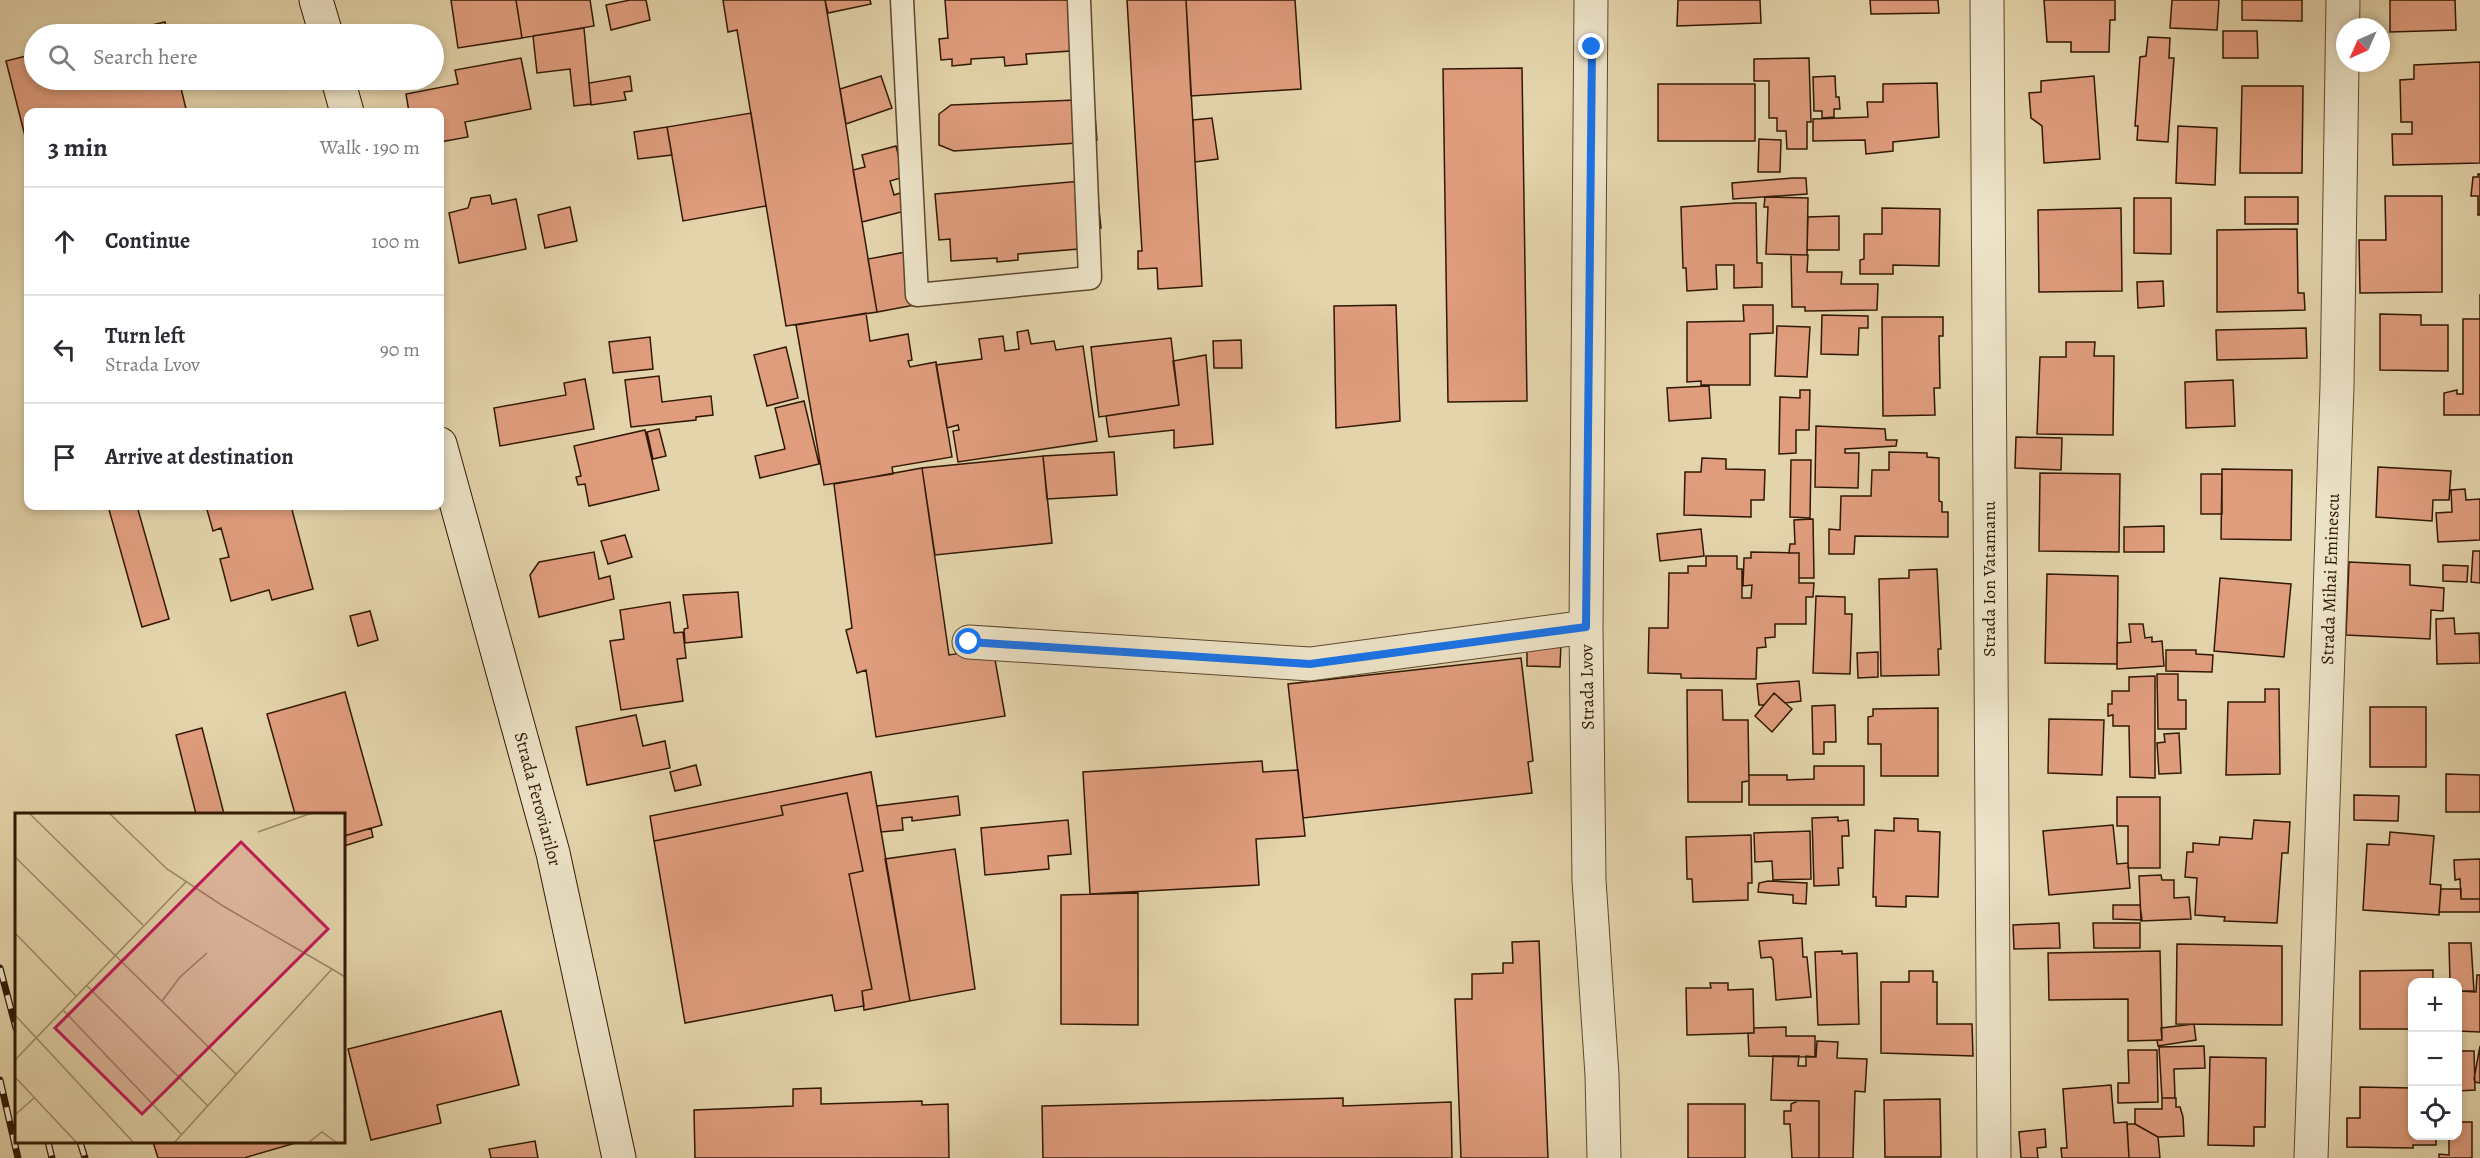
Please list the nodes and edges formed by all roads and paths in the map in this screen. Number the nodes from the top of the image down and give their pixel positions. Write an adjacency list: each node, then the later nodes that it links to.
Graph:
1 (316, 0): 7 (street)
2 (902, 0): 3 (lane)
3 (1079, 0)
4 (1591, 0): 11 (street, Strada Lvov)
5 (1987, 0): 15 (street, Strada Ion Vatamanu)
6 (2343, 0): 16 (street, Strada Mihai Eminescu)
7 (323, 24)
8 (341, 90): 9 (street)
9 (346, 108)
10 (444, 458): 13 (street, Strada Feroviarilor)
11 (1586, 627): 12 (street); 14 (street, Strada Lvov)
12 (969, 642)
13 (619, 1158)
14 (1604, 1158)
15 (1994, 1158)
16 (2311, 1158)

